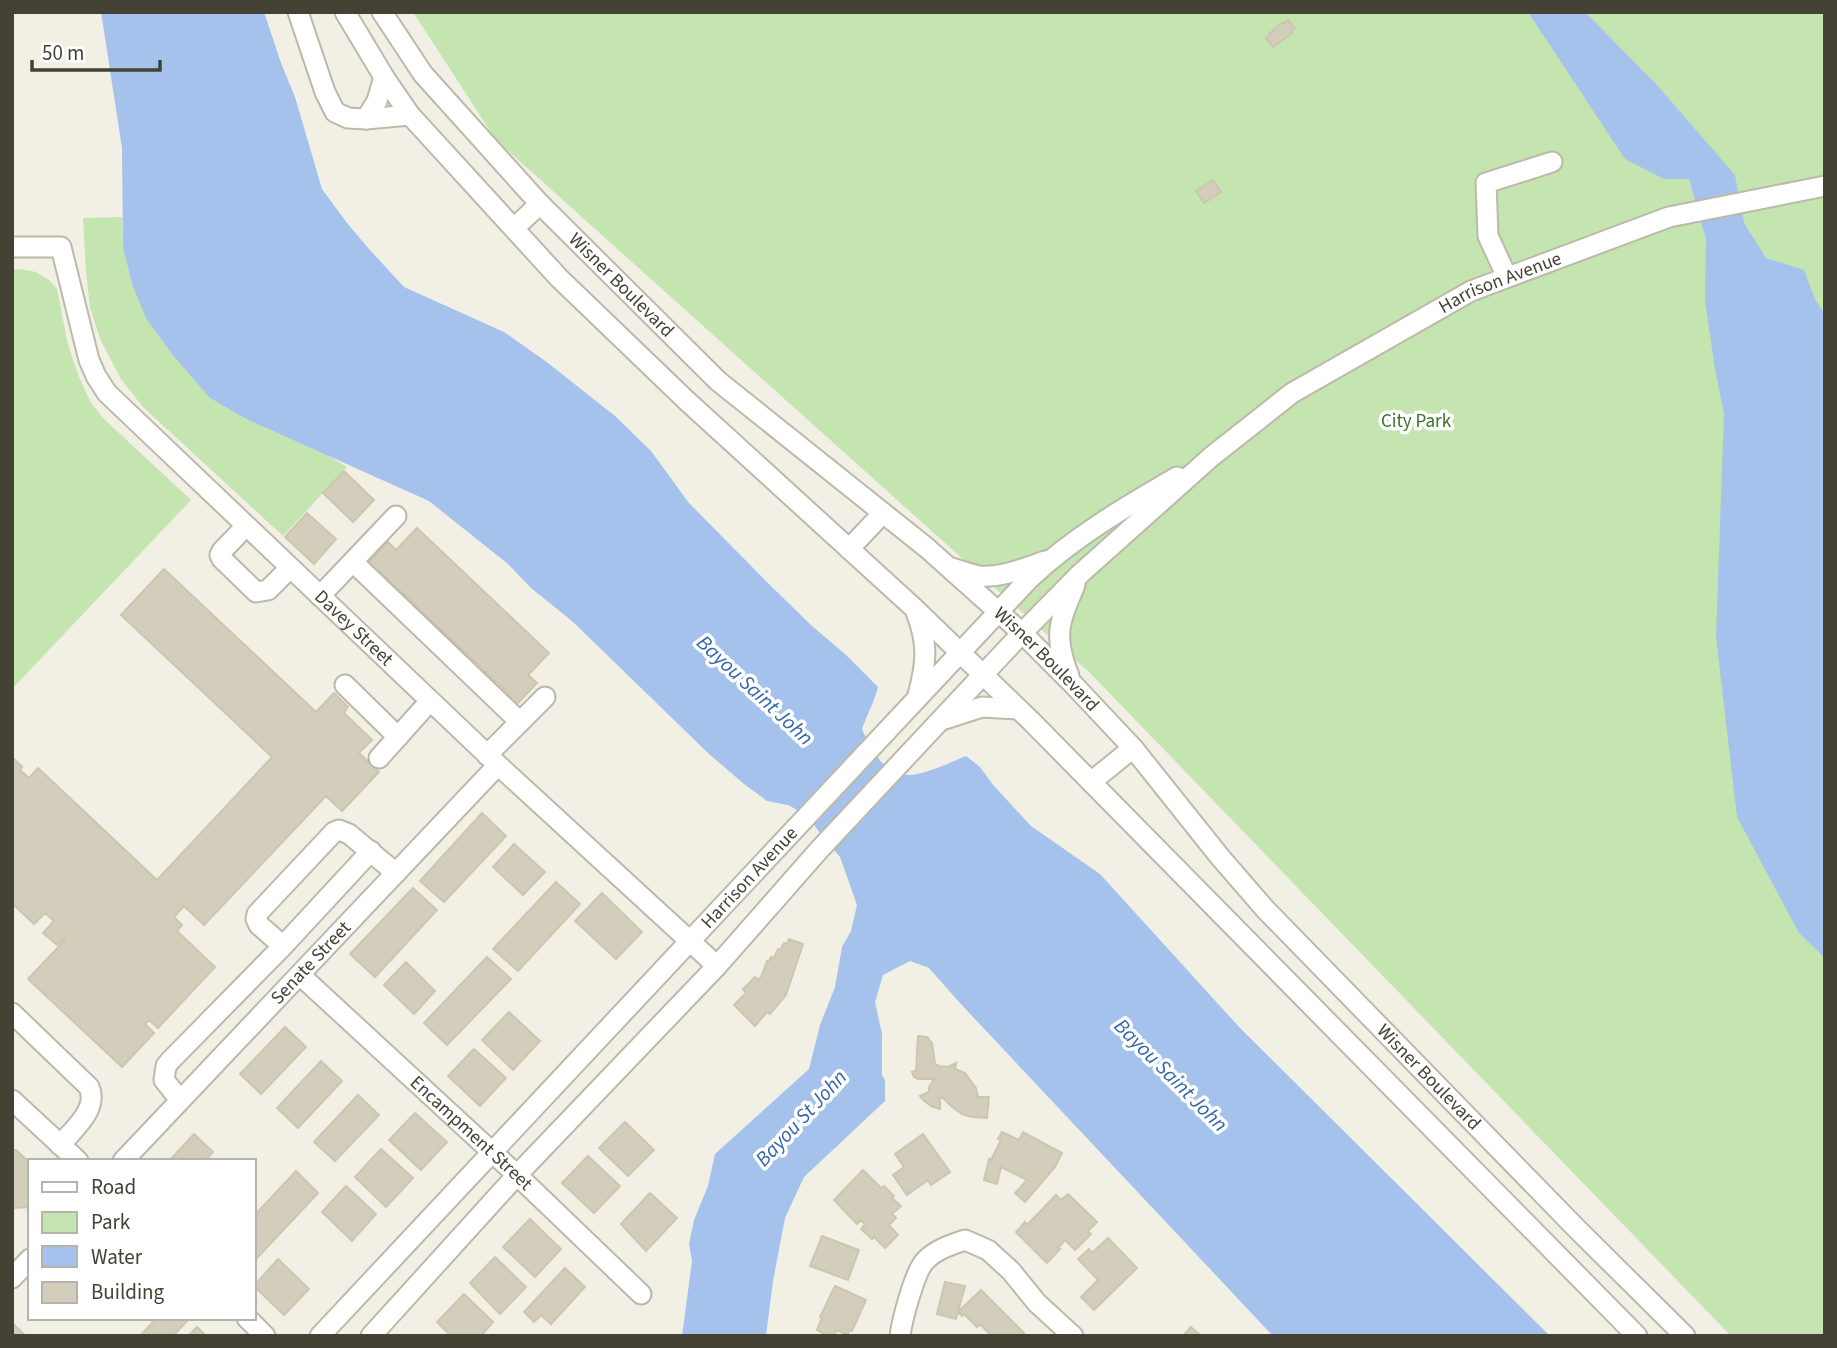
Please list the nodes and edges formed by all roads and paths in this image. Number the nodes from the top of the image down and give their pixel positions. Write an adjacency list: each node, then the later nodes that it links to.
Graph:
1 (298, 12): 6 (street)
2 (345, 12): 4 (street, Wisner Boulevard)
3 (382, 12): 9 (street, Wisner Boulevard)
4 (384, 77): 5 (street, Wisner Boulevard); 6 (street)
5 (410, 115): 6 (street); 10 (street, Wisner Boulevard)
6 (366, 118)
7 (1552, 162): 12 (street)
8 (1825, 186): 12 (street, Harrison Avenue)
9 (540, 204): 10 (street); 14 (street, Wisner Boulevard)
10 (514, 228): 17 (street, Wisner Boulevard)
11 (12, 247): 16 (street, Davey Street)
12 (1507, 277): 13 (street, Harrison Avenue)
13 (1211, 457): 18 (street, Harrison Avenue); 22 (street, Harrison Avenue)
14 (883, 513): 17 (street); 21 (street, Wisner Boulevard)
15 (396, 516): 19 (street)
16 (246, 526): 20 (street, Davey Street); 20 (street)
17 (849, 549): 24 (street, Wisner Boulevard)
18 (1052, 558): 21 (street); 25 (street, Harrison Avenue)
19 (353, 562): 23 (street); 36 (street)
20 (290, 568): 23 (street, Davey Street)
21 (950, 568): 25 (street, Wisner Boulevard)
22 (1080, 574): 26 (street, Harrison Avenue); 29 (street)
23 (320, 596): 33 (street, Davey Street)
24 (914, 608): 27 (street, Wisner Boulevard); 32 (street)
25 (998, 611): 26 (street, Wisner Boulevard); 27 (street, Harrison Avenue)
26 (1022, 633): 28 (street, Harrison Avenue); 29 (street, Wisner Boulevard)
27 (960, 652): 28 (street, Wisner Boulevard); 32 (street, Harrison Avenue)
28 (984, 675): 34 (street, Wisner Boulevard); 35 (street, Harrison Avenue)
29 (1071, 682): 38 (street, Wisner Boulevard)
30 (345, 685): 37 (street)
31 (545, 697): 36 (street, Senate Street)
32 (917, 698): 44 (street, Harrison Avenue)
33 (430, 701): 37 (street); 40 (street, Davey Street)
34 (1018, 709): 35 (street); 41 (street, Wisner Boulevard)
35 (941, 721): 46 (street, Harrison Avenue)
36 (520, 722): 40 (street, Senate Street)
37 (398, 737): 39 (street)
38 (1133, 748): 41 (street); 56 (street, Wisner Boulevard)
39 (379, 758)
40 (492, 760): 43 (street, Senate Street); 44 (street, Davey Street)
41 (1091, 782): 57 (street, Wisner Boulevard)
42 (370, 852): 43 (street); 45 (street); 45 (street)
43 (396, 873): 47 (street, Senate Street)
44 (689, 941): 46 (street, Davey Street); 52 (street, Harrison Avenue)
45 (283, 946): 50 (street)
46 (717, 966): 55 (street, Harrison Avenue)
47 (300, 975): 50 (street, Senate Street); 52 (street, Encampment Street)
48 (12, 1013): 51 (street)
49 (12, 1100): 51 (street)
50 (180, 1100): 54 (street, Senate Street)
51 (60, 1145): 53 (street)
52 (491, 1153): 55 (street, Encampment Street); 61 (street, Harrison Avenue)
53 (76, 1159)
54 (125, 1159)
55 (517, 1175): 58 (street, Encampment Street); 62 (street, Harrison Avenue)
56 (1578, 1230): 57 (street); 66 (street, Wisner Boulevard)
57 (1554, 1251): 65 (street, Wisner Boulevard)
58 (641, 1294)
59 (249, 1320): 60 (street)
60 (265, 1336)
61 (320, 1336)
62 (371, 1336)
63 (900, 1336): 64 (street)
64 (1073, 1336)
65 (1637, 1336)
66 (1685, 1336)

